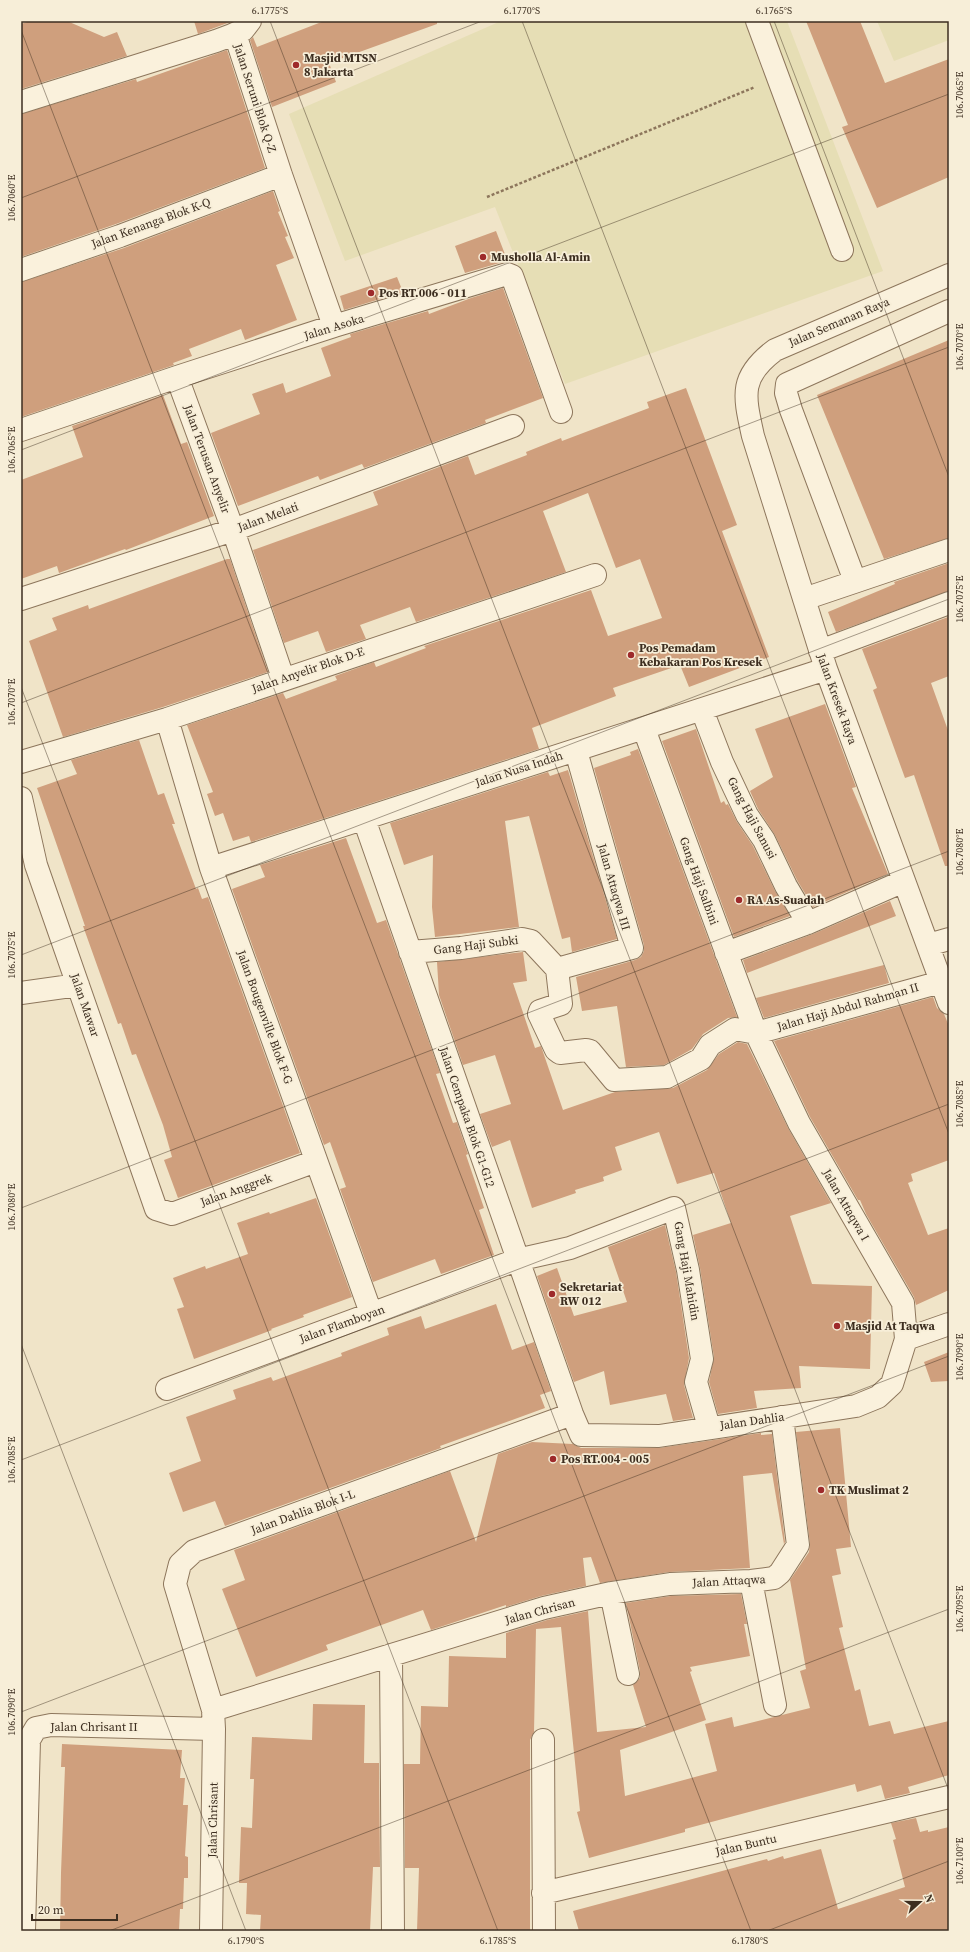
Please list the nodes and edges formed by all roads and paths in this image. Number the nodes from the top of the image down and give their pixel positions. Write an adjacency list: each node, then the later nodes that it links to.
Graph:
1 (250, 21): 3 (street)
2 (757, 21): 4 (street)
3 (232, 35): 5 (street, Jalan Seruni Blok Q-Z); 6 (street, Jalan Seruni Blok Q-Z)
4 (778, 78): 7 (path); 8 (street)
5 (21, 102)
6 (281, 175): 9 (street, Jalan Kenanga Blok K-Q); 12 (street, Jalan Seruni Blok Q-Z)
7 (488, 197)
8 (842, 250)
9 (21, 270)
10 (949, 275): 14 (street, Jalan Semanan Raya)
11 (949, 311): 21 (street)
12 (334, 326): 13 (street, Jalan Asoka); 15 (street, Jalan Asoka)
13 (177, 377): 17 (street, Jalan Asoka); 18 (street, Jalan Terusan Anyelir)
14 (746, 389): 23 (street, Jalan Kresek Raya)
15 (561, 412)
16 (513, 426): 18 (street, Jalan Melati)
17 (21, 430)
18 (233, 530): 22 (street, Jalan Melati); 26 (street, Jalan Terusan Anyelir)
19 (949, 550): 21 (street)
20 (594, 574): 26 (street, Jalan Anyelir Blok D-E)
21 (855, 581): 23 (street)
22 (21, 599)
23 (804, 599): 25 (street, Jalan Kresek Raya)
24 (949, 603): 25 (street, Jalan Nusa Indah)
25 (823, 660): 27 (street, Jalan Nusa Indah); 35 (street, Jalan Kresek Raya)
26 (283, 678): 28 (street, Jalan Anyelir Blok D-E)
27 (702, 710): 29 (street, Jalan Nusa Indah); 36 (street, Gang Haji Sanusi)
28 (167, 719): 31 (street, Jalan Anyelir Blok D-E); 34 (street, Jalan Bougenville Blok F-G)
29 (644, 729): 30 (street, Jalan Nusa Indah); 40 (street, Gang Haji Salbini)
30 (576, 751): 33 (street, Jalan Nusa Indah); 41 (street, Jalan Attaqwa III)
31 (21, 762)
32 (21, 798): 43 (street, Jalan Mawar)
33 (364, 818): 34 (street, Jalan Nusa Indah); 39 (street, Jalan Cempaka Blok G1-G12)
34 (211, 868): 47 (street, Jalan Bougenville Blok F-G)
35 (904, 881): 36 (street); 38 (street, Jalan Kresek Raya)
36 (808, 923): 40 (street)
37 (949, 939): 38 (street)
38 (928, 945): 42 (street, Jalan Kresek Raya)
39 (410, 952): 41 (street, Gang Haji Subki); 49 (street, Jalan Cempaka Blok G1-G12)
40 (726, 953): 46 (street, Gang Haji Salbini)
41 (557, 969): 46 (street)
42 (941, 982): 45 (street, Jalan Kresek Raya); 46 (street, Jalan Haji Abdul Rahman II)
43 (78, 985): 44 (street); 48 (street, Jalan Mawar)
44 (21, 993)
45 (949, 1003)
46 (756, 1033): 52 (street, Jalan Attaqwa I)
47 (316, 1161): 48 (street, Jalan Anggrek); 50 (street, Jalan Bougenville Blok F-G)
48 (156, 1209)
49 (517, 1260): 50 (street, Jalan Flamboyan); 54 (street, Jalan Cempaka Blok G1-G12); 56 (street, Gang Haji Mahidin)
50 (371, 1313): 53 (street, Jalan Flamboyan)
51 (949, 1324): 52 (street)
52 (906, 1339): 55 (street, Jalan Dahlia)
53 (167, 1389)
54 (572, 1414): 56 (street, Jalan Dahlia); 62 (street, Jalan Dahlia Blok I-L)
55 (782, 1417): 56 (street, Jalan Dahlia); 57 (street, Jalan Attaqwa)
56 (709, 1427)
57 (751, 1580): 58 (street, Jalan Attaqwa); 61 (street)
58 (611, 1593): 59 (street, Jalan Chrisan); 60 (street)
59 (391, 1655): 62 (street, Jalan Chrisan); 68 (street)
60 (628, 1674)
61 (775, 1705)
62 (213, 1719): 66 (street, Jalan Chrisant II); 67 (street, Jalan Chrisant)
63 (543, 1740): 65 (street)
64 (949, 1797): 65 (street, Jalan Buntu)
65 (543, 1893): 69 (street)
66 (24, 1931)
67 (211, 1931)
68 (393, 1931)
69 (544, 1931)

